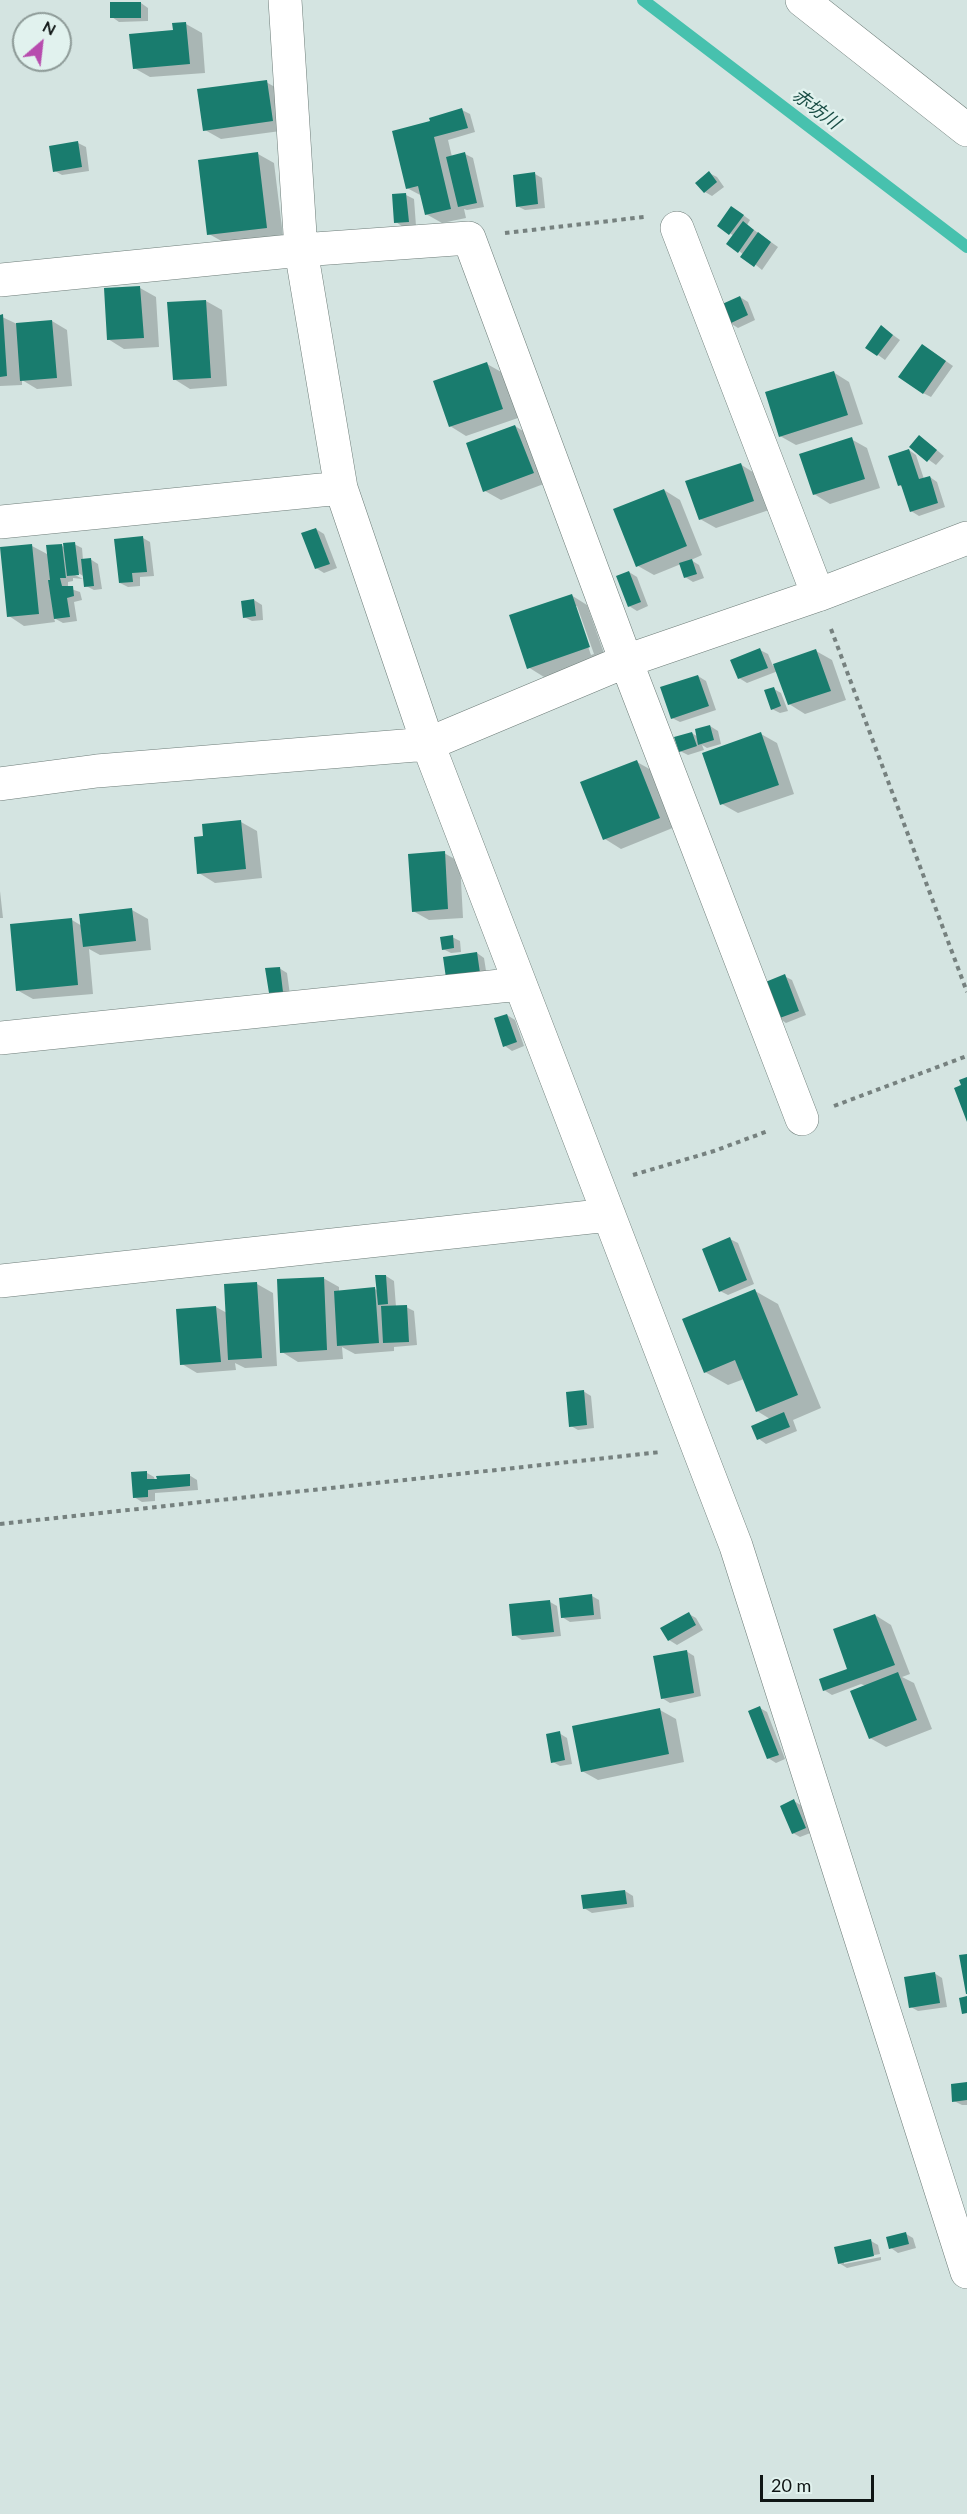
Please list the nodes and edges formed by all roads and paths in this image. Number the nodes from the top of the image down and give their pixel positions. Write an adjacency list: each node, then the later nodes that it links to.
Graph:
1 (285, 0): 6 (street)
2 (802, 0): 3 (street)
3 (967, 130)
4 (677, 228): 5 (path); 11 (street)
5 (469, 238): 6 (street); 12 (street)
6 (301, 250): 7 (street); 8 (street)
7 (0, 280)
8 (341, 488): 9 (street); 13 (street)
9 (0, 522)
10 (967, 538): 11 (street)
11 (818, 595): 12 (street); 16 (path)
12 (626, 661): 13 (street); 18 (street)
13 (428, 744): 14 (street); 15 (street)
14 (0, 784)
15 (520, 984): 17 (street); 19 (street)
16 (967, 992)
17 (0, 1038)
18 (802, 1119)
19 (609, 1215): 20 (street); 21 (street)
20 (0, 1281)
21 (699, 1448): 22 (path); 23 (street)
22 (0, 1524)
23 (956, 2204): 24 (street)
24 (967, 2272)

